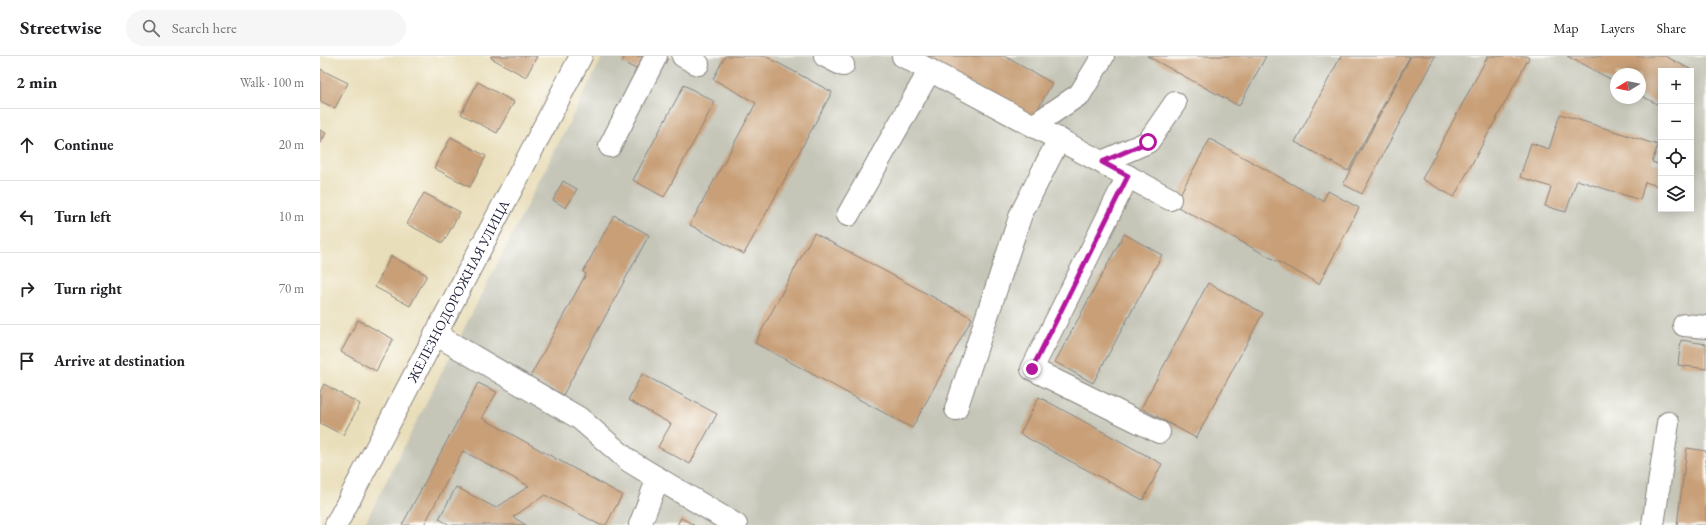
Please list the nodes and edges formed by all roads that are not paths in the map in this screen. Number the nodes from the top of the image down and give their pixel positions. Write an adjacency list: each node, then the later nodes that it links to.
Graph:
1 (581, 56): 16 (street, ЖЕЛЕЗНОДОРОЖНАЯ УЛИЦА)
2 (656, 56): 9 (street)
3 (903, 56): 5 (street)
4 (1104, 56): 7 (street)
5 (930, 70): 7 (street); 13 (street)
6 (1175, 103): 10 (street)
7 (1034, 126): 8 (street)
8 (1059, 139): 10 (street); 17 (street)
9 (610, 146)
10 (1102, 162): 11 (street)
11 (1128, 176): 12 (street); 19 (street)
12 (1170, 199)
13 (848, 215)
14 (1684, 325): 15 (street)
15 (1706, 327)
16 (435, 334): 20 (street); 21 (street, ЖЕЛЕЗНОДОРОЖНАЯ УЛИЦА)
17 (956, 409)
18 (1668, 423): 24 (street)
19 (1158, 432)
20 (658, 478): 22 (street); 23 (street)
21 (336, 525)
22 (640, 525)
23 (736, 525)
24 (1654, 525)

